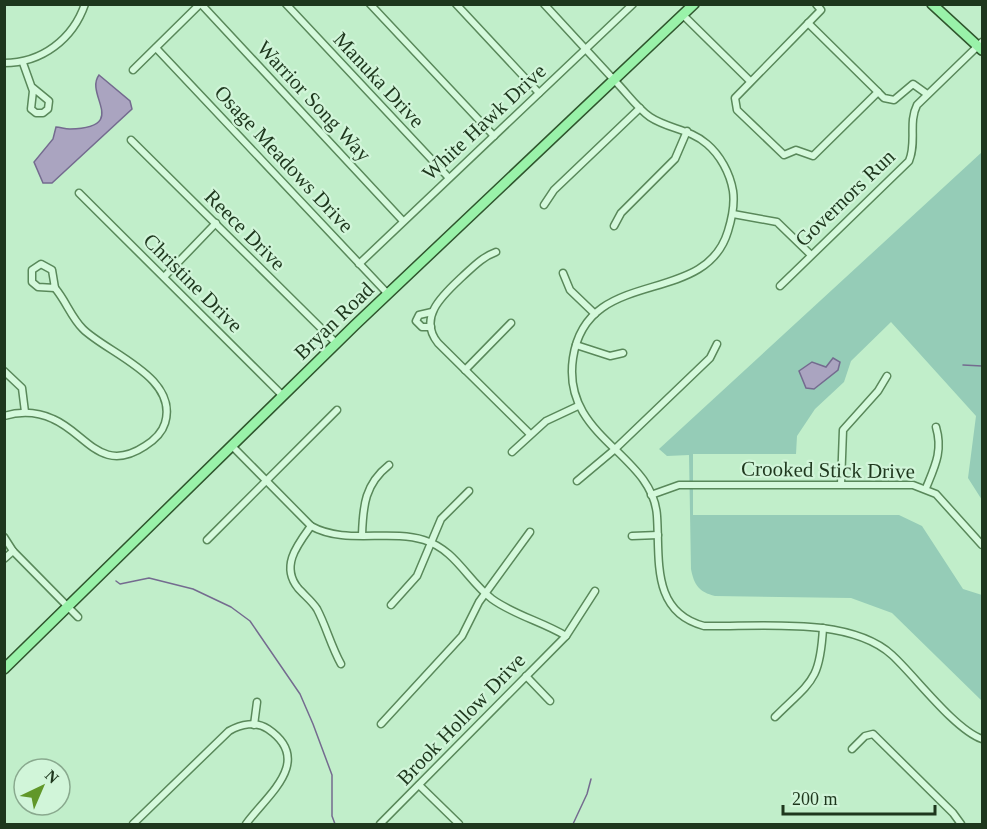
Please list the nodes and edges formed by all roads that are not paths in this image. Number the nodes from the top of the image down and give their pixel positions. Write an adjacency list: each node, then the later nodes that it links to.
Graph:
1 (86, 4): 17 (street)
2 (201, 4): 14 (street); 33 (street, Warrior Song Way)
3 (286, 4): 29 (street, Manuka Drive)
4 (370, 4): 27 (street)
5 (456, 4): 23 (street)
6 (544, 4): 15 (street)
7 (694, 4): 11 (main road, Bryan Road)
8 (932, 4): 13 (main road)
9 (631, 5): 15 (street, White Hawk Drive)
10 (821, 6): 12 (street)
11 (683, 15): 19 (main road, Bryan Road); 20 (street)
12 (808, 23): 20 (street); 22 (street)
13 (981, 46): 24 (street, Governors Run)
14 (156, 48): 18 (street); 38 (street, Osage Meadows Drive)
15 (586, 49): 19 (street); 23 (street, White Hawk Drive)
16 (4, 63): 17 (street)
17 (23, 63): 21 (street)
18 (134, 70)
19 (614, 80): 25 (street); 43 (main road, Bryan Road)
20 (750, 81): 22 (street)
21 (32, 87)
22 (878, 92): 24 (street)
23 (539, 93): 27 (street, White Hawk Drive)
24 (927, 94): 37 (street, Governors Run)
25 (640, 108): 26 (street); 31 (street)
26 (687, 131): 32 (street); 35 (street)
27 (494, 136): 29 (street, White Hawk Drive)
28 (131, 140): 34 (street, Reece Drive)
29 (449, 178): 33 (street, White Hawk Drive)
30 (79, 193): 40 (street, Christine Drive)
31 (544, 205)
32 (733, 214): 37 (street); 45 (street)
33 (403, 221): 38 (street, White Hawk Drive)
34 (216, 223): 40 (street); 48 (street, Reece Drive)
35 (614, 226)
36 (496, 252): 44 (street)
37 (810, 254): 41 (street, Governors Run)
38 (358, 264): 43 (street, Osage Meadows Drive)
39 (563, 273): 45 (street)
40 (164, 276): 55 (street, Christine Drive)
41 (780, 286)
42 (55, 288): 42 (street); 58 (street)
43 (387, 293): 48 (main road, Bryan Road)
44 (432, 312): 47 (street); 47 (street)
45 (595, 314): 50 (street)
46 (511, 323): 53 (street)
47 (431, 327): 53 (street)
48 (336, 343): 55 (main road, Bryan Road)
49 (717, 344): 63 (street)
50 (576, 345): 51 (street); 56 (street)
51 (623, 353)
52 (4, 370): 58 (street)
53 (465, 370): 61 (street)
54 (887, 376): 68 (street)
55 (283, 396): 62 (main road, Bryan Road)
56 (578, 406): 61 (street); 63 (street)
57 (337, 410): 66 (street)
58 (25, 412): 59 (street)
59 (4, 416)
60 (936, 427): 69 (street)
61 (530, 434): 64 (street)
62 (232, 446): 66 (street); 86 (main road, Bryan Road)
63 (614, 450): 67 (street); 71 (street)
64 (513, 452)
65 (389, 465): 74 (street)
66 (266, 480): 72 (street); 78 (street)
67 (577, 482)
68 (841, 484): 69 (street, Crooked Stick Drive); 71 (street, Crooked Stick Drive)
69 (926, 488): 80 (street, Crooked Stick Drive)
70 (469, 491): 79 (street)
71 (651, 495): 75 (street)
72 (312, 526): 74 (street); 90 (street)
73 (530, 532): 84 (street)
74 (362, 535): 79 (street)
75 (658, 535): 76 (street); 88 (street)
76 (632, 536)
77 (4, 537): 81 (street)
78 (207, 540)
79 (431, 542): 84 (street); 85 (street)
80 (982, 545)
81 (13, 551): 82 (street); 86 (street)
82 (4, 559)
83 (595, 591): 89 (street, Brook Hollow Drive)
84 (486, 594): 89 (street); 97 (street)
85 (391, 605)
86 (68, 607): 87 (street); 91 (main road, Bryan Road)
87 (78, 617)
88 (823, 628): 95 (street); 98 (street)
89 (566, 636): 92 (street, Brook Hollow Drive)
90 (341, 664)
91 (4, 669)
92 (526, 676): 93 (street); 100 (street, Brook Hollow Drive)
93 (550, 701)
94 (257, 702): 96 (street)
95 (776, 717)
96 (254, 724): 101 (street); 102 (street)
97 (381, 724)
98 (982, 739)
99 (852, 749): 105 (street)
100 (420, 785): 103 (street, Brook Hollow Drive); 104 (street)
101 (133, 825)
102 (246, 825)
103 (380, 825)
104 (459, 825)
105 (961, 825)

